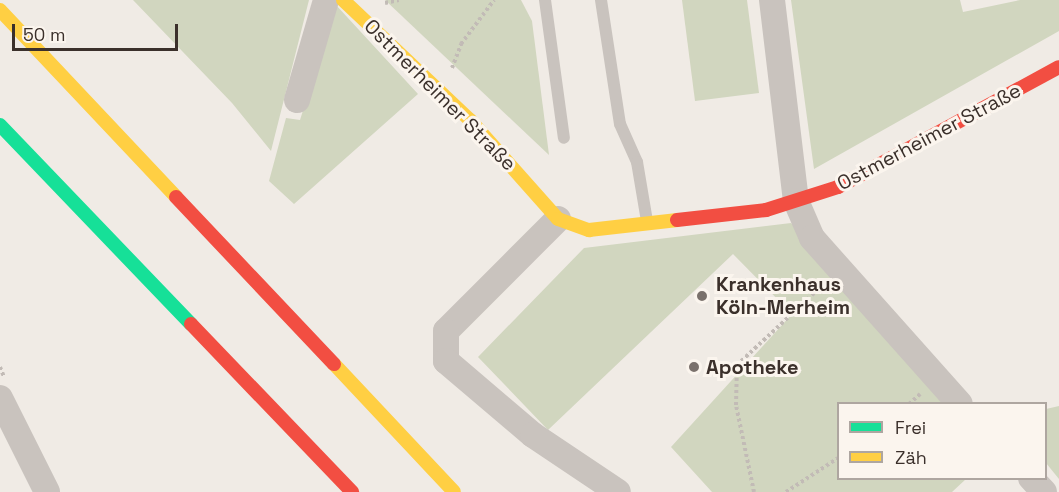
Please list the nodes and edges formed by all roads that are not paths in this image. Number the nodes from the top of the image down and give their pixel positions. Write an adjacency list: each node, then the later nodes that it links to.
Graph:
1 (326, 0): 8 (street)
2 (343, 0): 12 (main road, Ostmerheimer Straße)
3 (545, 0): 10 (lane)
4 (601, 0): 13 (lane)
5 (772, 0): 11 (street)
6 (0, 10): 19 (main road)
7 (1059, 67): 11 (main road, Ostmerheimer Straße)
8 (297, 100)
9 (0, 125): 18 (main road)
10 (564, 138)
11 (796, 201): 13 (main road, Ostmerheimer Straße); 15 (street)
12 (558, 219): 13 (main road, Ostmerheimer Straße); 20 (street)
13 (647, 223)
14 (0, 398): 17 (street)
15 (958, 402)
16 (1033, 480): 21 (street)
17 (47, 492)
18 (352, 492)
19 (454, 492)
20 (618, 492)
21 (1044, 492)

